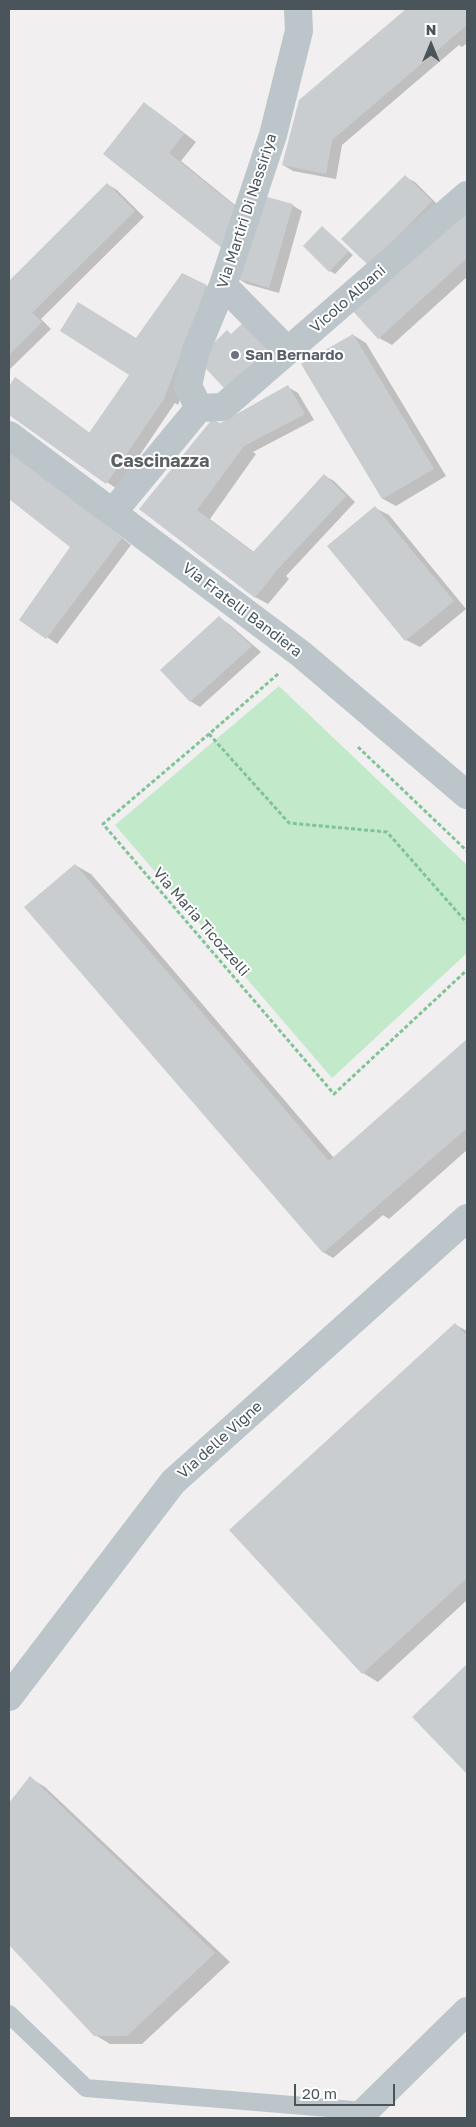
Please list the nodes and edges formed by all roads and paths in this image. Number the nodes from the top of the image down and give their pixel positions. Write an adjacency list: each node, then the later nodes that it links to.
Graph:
1 (298, 9): 3 (street, Via Martiri Di Nassiriya)
2 (467, 194): 4 (street, Vicolo Albani)
3 (223, 285): 4 (street); 5 (street, Via Martiri Di Nassiriya)
4 (288, 351): 5 (street, Vicolo Albani)
5 (199, 408): 7 (street)
6 (9, 435): 7 (street, Via Fratelli Bandiera)
7 (113, 512): 8 (street, Via Fratelli Bandiera)
8 (300, 654): 9 (path, Via Maria Ticozzelli); 11 (street, Via Fratelli Bandiera)
9 (209, 734): 13 (path); 14 (path, Via Maria Ticozzelli)
10 (352, 741): 12 (path)
11 (467, 795)
12 (467, 851)
13 (467, 923)
14 (467, 970)
15 (467, 1218): 16 (street, Via delle Vigne)
16 (9, 1696)
17 (467, 2011): 19 (street)
18 (9, 2014): 19 (lane)
19 (365, 2112)

